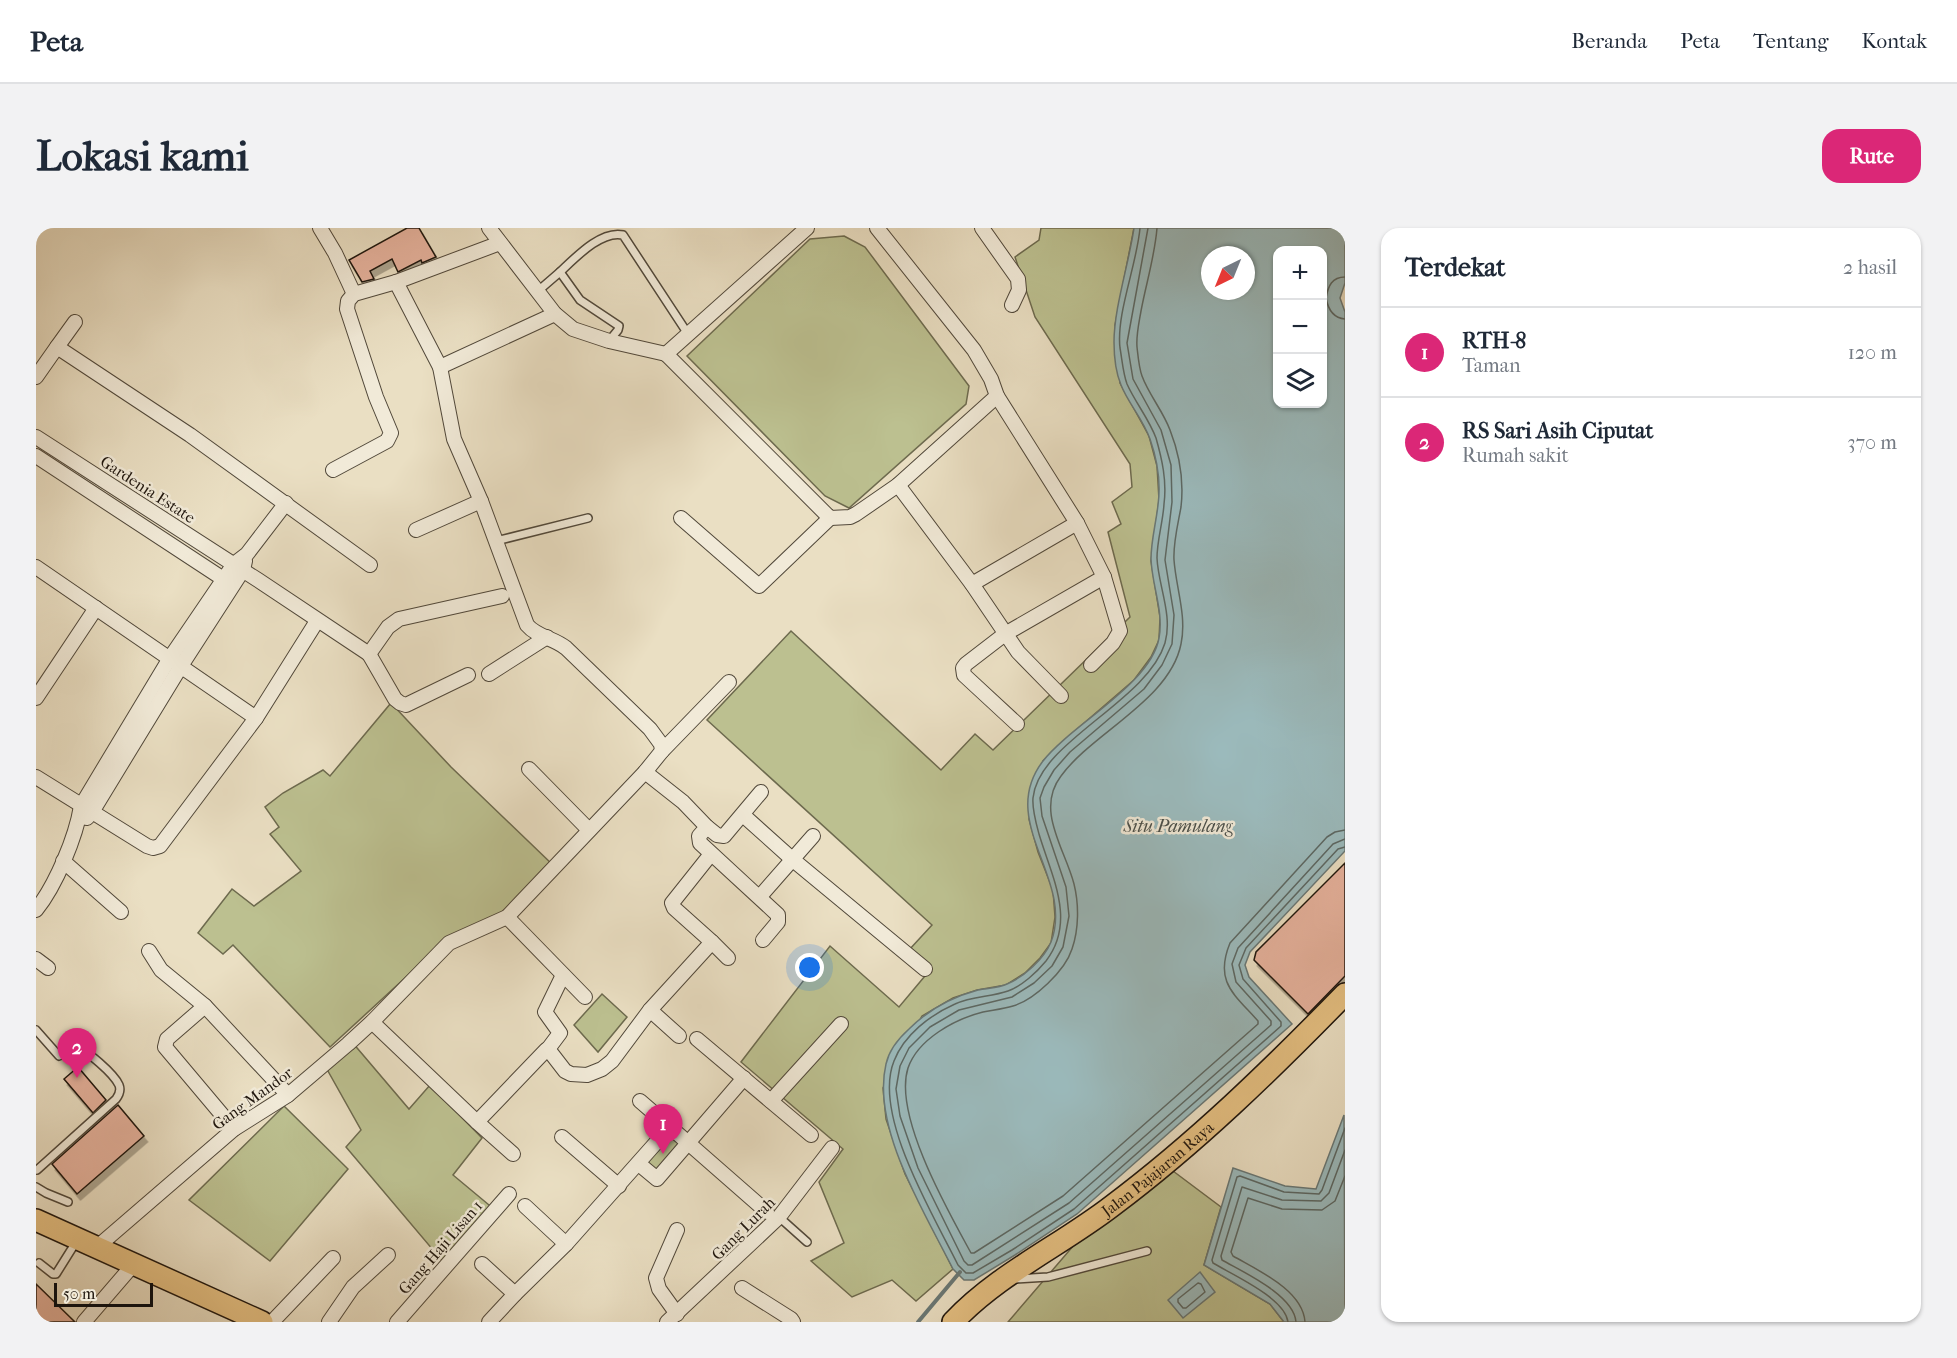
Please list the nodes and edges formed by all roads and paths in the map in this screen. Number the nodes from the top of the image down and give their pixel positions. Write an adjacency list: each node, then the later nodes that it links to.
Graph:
1 (320, 228): 10 (street)
2 (489, 228): 6 (street)
3 (877, 228): 20 (street)
4 (982, 228): 11 (street)
5 (803, 229): 14 (street)
6 (500, 243): 8 (street); 9 (street)
7 (560, 272): 9 (lane); 14 (lane); 15 (lane)
8 (396, 282): 10 (street); 18 (street)
9 (538, 291): 12 (street)
10 (354, 294): 23 (street)
11 (1012, 306)
12 (555, 314): 15 (street); 18 (street)
13 (75, 322): 16 (street)
14 (688, 334): 17 (street)
15 (609, 341): 17 (street)
16 (57, 347): 19 (street); 26 (street)
17 (666, 354): 29 (street)
18 (440, 367): 25 (street)
19 (36, 377)
20 (997, 396): 24 (street); 30 (street)
21 (36, 437): 35 (street, Gardenia Estate)
22 (36, 456): 37 (street, Gardenia Estate)
23 (333, 470)
24 (898, 485): 29 (street); 38 (street)
25 (481, 501): 31 (street); 32 (street)
26 (286, 502): 33 (street); 35 (street)
27 (588, 518): 32 (lane)
28 (681, 518): 29 (street)
29 (830, 518)
30 (1077, 523): 36 (street); 38 (street)
31 (416, 530)
32 (496, 541): 43 (street)
33 (370, 565)
34 (36, 567): 40 (street)
35 (238, 567): 37 (street); 41 (street, Gardenia Estate)
36 (1104, 577): 42 (street); 46 (street)
37 (228, 582): 45 (street)
38 (972, 584): 42 (street)
39 (502, 596): 44 (street)
40 (96, 608): 45 (street); 51 (street)
41 (317, 621): 44 (street, Gardenia Estate); 52 (street)
42 (1005, 634): 50 (street); 53 (street)
43 (547, 637): 47 (street); 54 (street)
44 (369, 654): 48 (street)
45 (175, 662): 52 (street); 59 (street)
46 (1091, 665)
47 (489, 674)
48 (468, 675)
49 (729, 682): 54 (street)
50 (1061, 696)
51 (36, 698)
52 (256, 718): 59 (street)
53 (1017, 724)
54 (662, 751): 56 (street)
55 (530, 769): 62 (street)
56 (645, 772): 61 (street); 62 (street)
57 (36, 777): 59 (street)
58 (761, 792): 60 (street)
59 (87, 809): 66 (street)
60 (743, 815): 61 (street); 65 (street)
61 (707, 827): 64 (street)
62 (589, 830): 70 (street)
63 (813, 836): 65 (street)
64 (711, 854): 71 (street); 72 (street)
65 (792, 859): 67 (street); 77 (street)
66 (63, 861): 68 (street); 69 (street)
67 (763, 893)
68 (38, 902)
69 (121, 912)
70 (507, 917): 78 (street); 83 (street, Gang Mandor)
71 (763, 940)
72 (712, 942): 74 (street); 82 (street)
73 (149, 951): 81 (street)
74 (728, 958)
75 (36, 959): 76 (street)
76 (48, 968)
77 (925, 969)
78 (563, 975): 80 (street); 88 (street)
79 (1345, 994): 120 (main road, Jalan Pajajaran Raya)
80 (585, 997)
81 (205, 1006): 90 (street); 95 (street)
82 (650, 1010): 86 (street); 88 (street)
83 (372, 1022): 90 (street, Gang Mandor); 93 (street)
84 (841, 1024): 92 (street)
85 (36, 1030): 102 (lane)
86 (679, 1036)
87 (697, 1040): 89 (street)
88 (548, 1049): 93 (street)
89 (744, 1078): 92 (street); 98 (street)
90 (288, 1095): 95 (street, Gang Mandor)
91 (640, 1101): 94 (street)
92 (771, 1101): 96 (street)
93 (477, 1122): 100 (street)
94 (670, 1127): 98 (street); 101 (street)
95 (234, 1129): 112 (street, Gang Mandor)
96 (811, 1135)
97 (562, 1137): 103 (street)
98 (688, 1144): 101 (street); 108 (street)
99 (832, 1148): 108 (street, Gang Lurah)
100 (513, 1154)
101 (639, 1164): 103 (street)
102 (36, 1170)
103 (619, 1186): 113 (street)
104 (36, 1187): 106 (lane)
105 (509, 1194): 128 (street, Gang Haji Lisan 1)
106 (68, 1202)
107 (525, 1206): 113 (street)
108 (773, 1214): 111 (lane); 123 (street, Gang Lurah)
109 (36, 1220): 112 (main road)
110 (676, 1230): 123 (street)
111 (807, 1242)
112 (87, 1244): 117 (lane); 118 (main road)
113 (566, 1244): 122 (street)
114 (1147, 1251): 120 (lane)
115 (388, 1255): 127 (street)
116 (333, 1258): 126 (street)
117 (39, 1263)
118 (133, 1264): 124 (street); 125 (main road)
119 (482, 1264): 122 (street)
120 (1003, 1280): 131 (main road, Jalan Pajajaran Raya)
121 (742, 1288): 130 (street)
122 (514, 1294): 129 (street)
123 (672, 1318)
124 (84, 1322)
125 (262, 1322)
126 (272, 1322)
127 (329, 1322)
128 (397, 1322)
129 (489, 1322)
130 (793, 1322)
131 (953, 1322)

